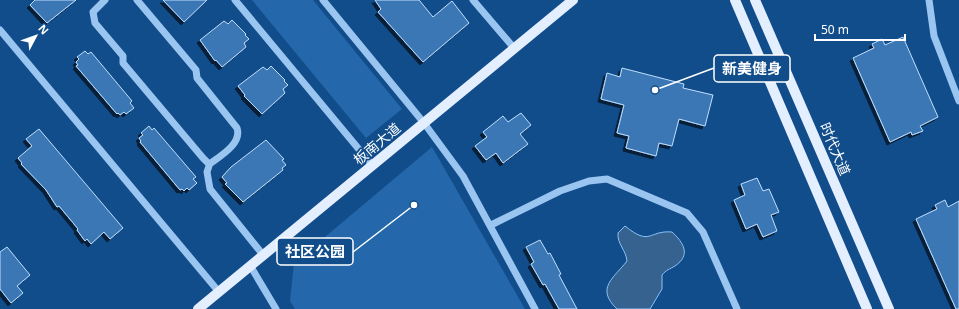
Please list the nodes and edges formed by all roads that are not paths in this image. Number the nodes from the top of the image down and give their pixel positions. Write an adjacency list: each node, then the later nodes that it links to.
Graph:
1 (105, 0): 14 (street)
2 (137, 0): 14 (street)
3 (235, 0): 15 (street)
4 (322, 0): 13 (street)
5 (474, 0): 11 (street)
6 (573, 0): 11 (main road, 板南大道)
7 (734, 0): 24 (main road)
8 (755, 0): 25 (main road, 时代大道)
9 (929, 0): 12 (street)
10 (0, 30): 19 (street)
11 (514, 48): 13 (main road, 板南大道)
12 (959, 100)
13 (424, 123): 15 (main road, 板南大道); 16 (street)
14 (210, 163): 17 (street)
15 (372, 165): 17 (main road, 板南大道)
16 (491, 225): 22 (street); 23 (street)
17 (264, 256): 18 (main road, 板南大道)
18 (251, 267): 19 (main road, 板南大道); 21 (street)
19 (219, 292): 20 (main road, 板南大道)
20 (198, 309)
21 (276, 309)
22 (535, 309)
23 (736, 309)
24 (867, 309)
25 (888, 309)

